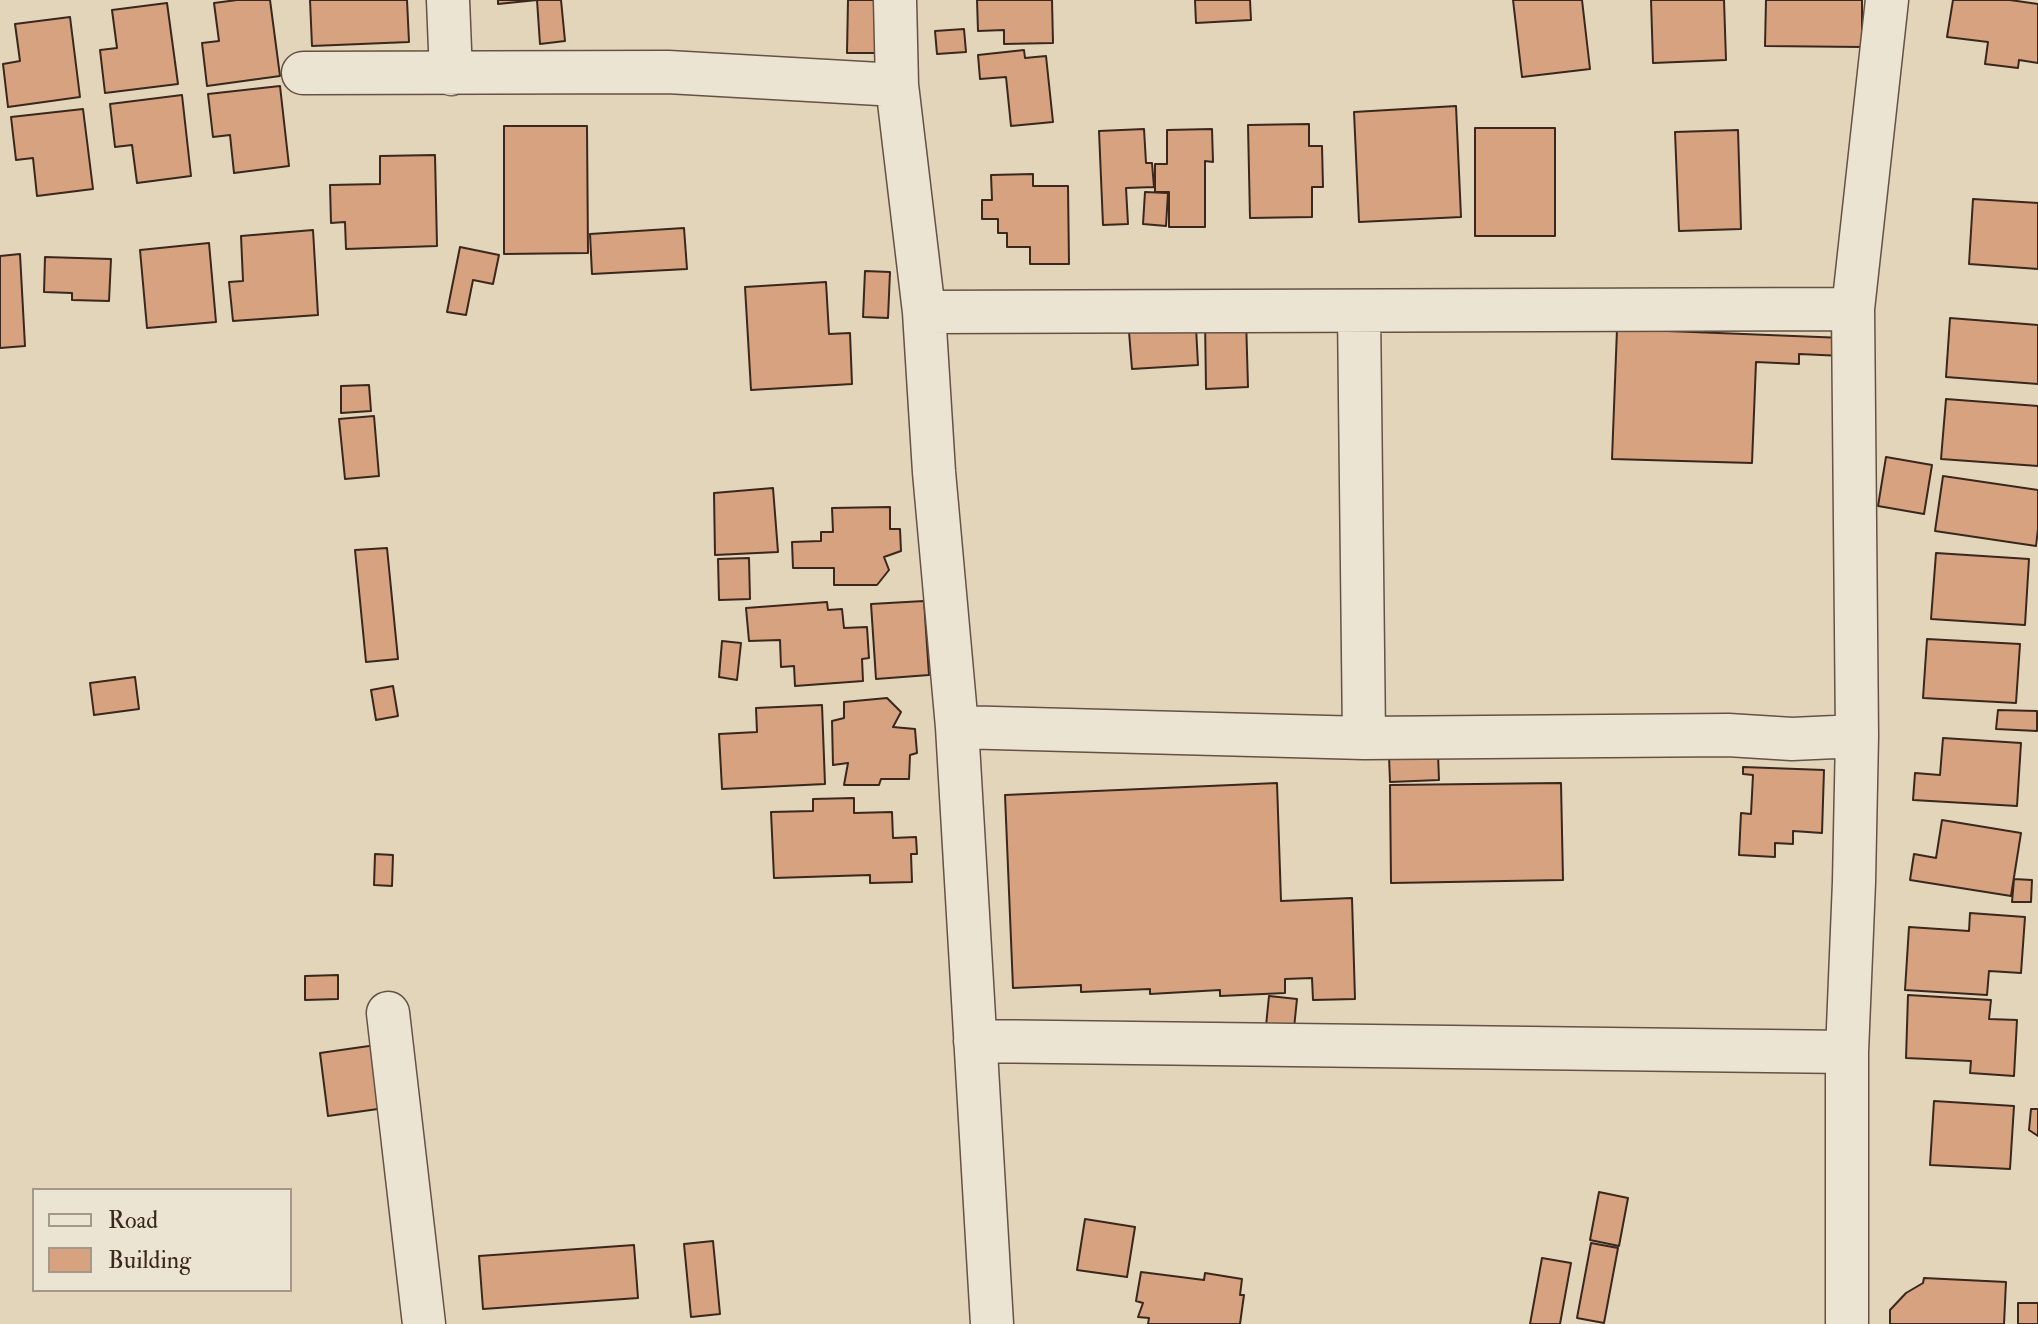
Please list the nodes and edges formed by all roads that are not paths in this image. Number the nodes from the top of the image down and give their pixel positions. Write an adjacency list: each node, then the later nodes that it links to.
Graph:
1 (448, 0): 5 (street)
2 (895, 0): 6 (street)
3 (1887, 0): 7 (street)
4 (303, 73): 5 (street)
5 (451, 74): 6 (street)
6 (897, 85): 9 (street)
7 (1853, 309): 8 (street); 11 (street)
8 (1359, 311): 9 (street); 12 (street)
9 (924, 312): 10 (street)
10 (957, 727): 12 (street); 14 (street)
11 (1857, 736): 12 (street); 15 (street)
12 (1364, 738)
13 (388, 1013): 17 (street)
14 (975, 1041): 15 (street); 18 (street)
15 (1847, 1052): 16 (street)
16 (1847, 1322)
17 (424, 1324)
18 (992, 1324)

